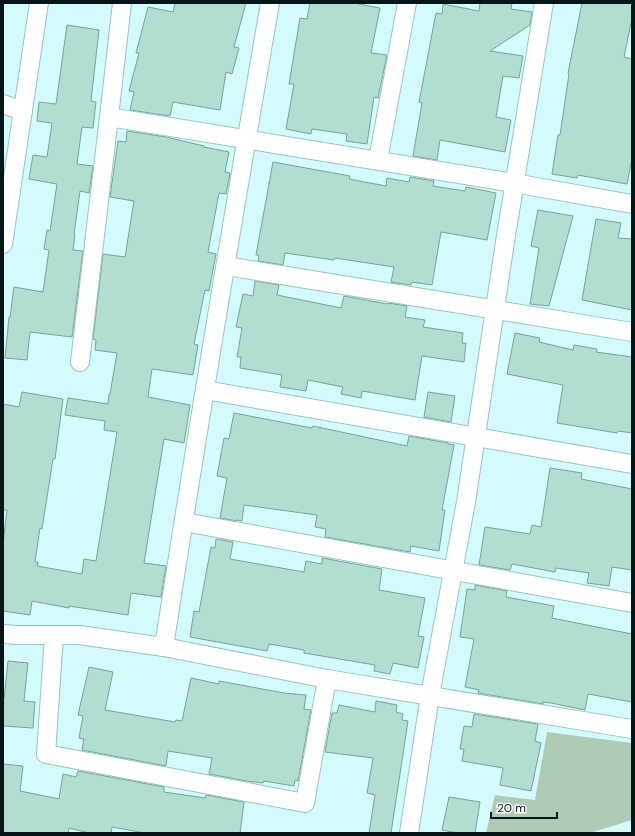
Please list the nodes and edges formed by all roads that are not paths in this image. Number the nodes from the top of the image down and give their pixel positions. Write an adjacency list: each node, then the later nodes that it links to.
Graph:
1 (39, 3): 7 (street)
2 (122, 3): 8 (street)
3 (270, 3): 9 (street)
4 (407, 3): 10 (street)
5 (544, 3): 11 (street)
6 (3, 104): 7 (street)
7 (23, 111): 13 (street)
8 (109, 117): 9 (street); 17 (street)
9 (246, 139): 10 (street); 14 (street)
10 (378, 160): 11 (street)
11 (514, 183): 12 (street); 15 (street)
12 (632, 204)
13 (3, 244)
14 (226, 266): 15 (street); 18 (street)
15 (495, 309): 16 (street); 19 (street)
16 (632, 332)
17 (80, 362)
18 (205, 390): 19 (street); 21 (street)
19 (476, 437): 20 (street); 22 (street)
20 (632, 464)
21 (184, 522): 22 (street); 26 (street)
22 (452, 571): 23 (street); 28 (street)
23 (632, 603)
24 (3, 634): 25 (street)
25 (54, 635): 26 (street); 27 (street)
26 (164, 647): 27 (street)
27 (327, 679): 28 (street)
28 (430, 695): 29 (street); 30 (street)
29 (632, 729)
30 (409, 833)

